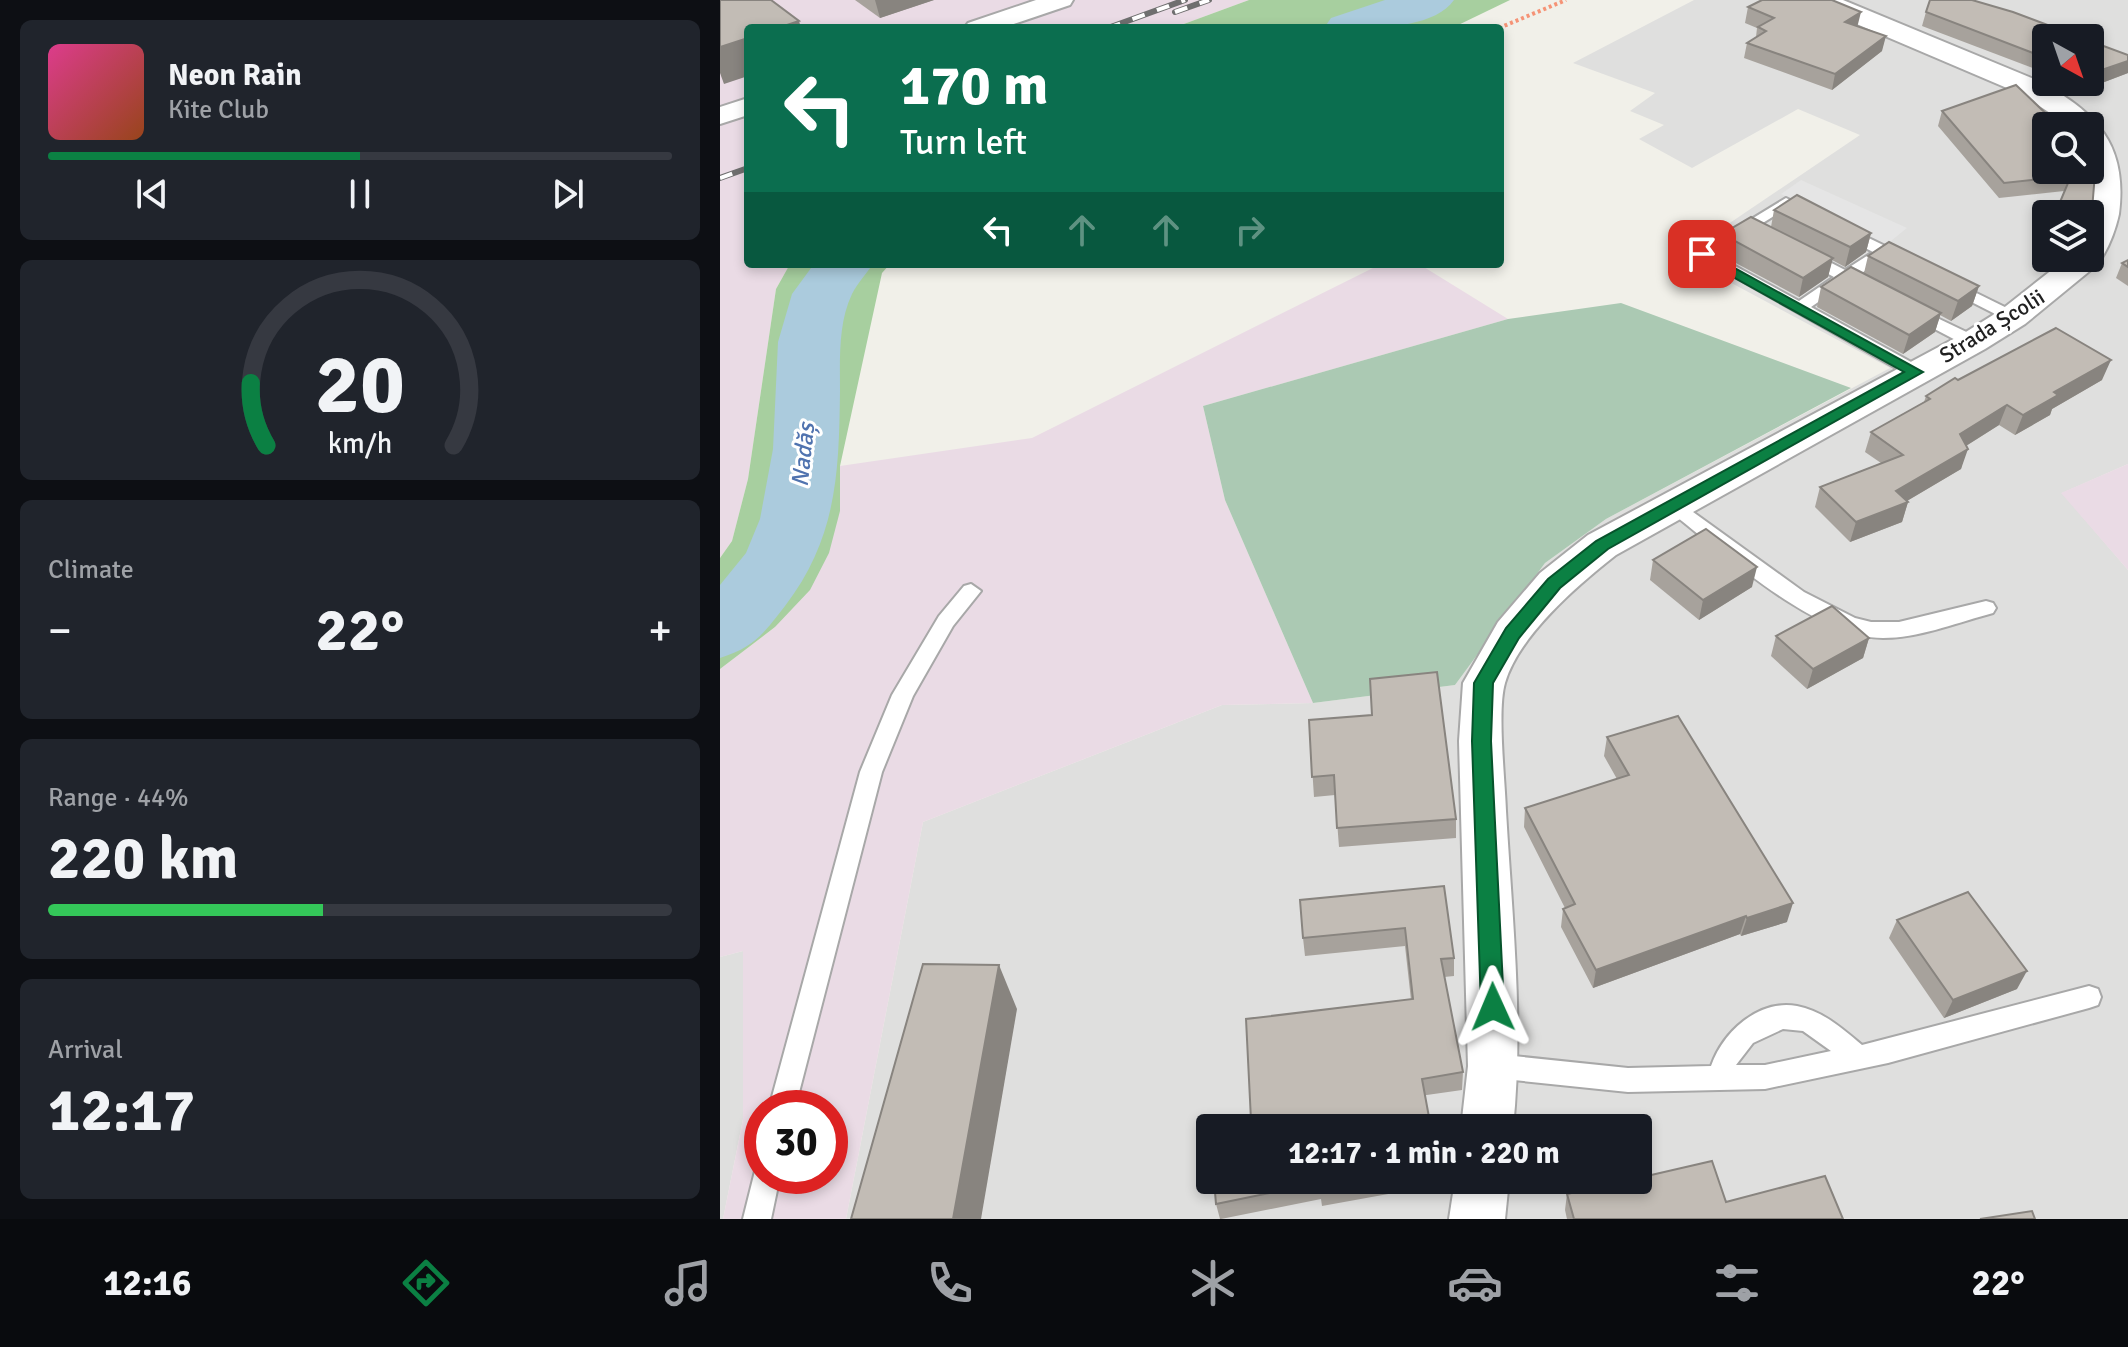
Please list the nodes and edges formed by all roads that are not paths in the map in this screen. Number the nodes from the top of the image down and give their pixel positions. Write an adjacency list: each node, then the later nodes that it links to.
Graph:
1 (1061, 0): 4 (street)
2 (1821, 0): 3 (street)
3 (1874, 9): 5 (street)
4 (989, 24)
5 (2031, 88): 7 (street); 9 (street)
6 (744, 107): 8 (street)
7 (2103, 108)
8 (720, 116)
9 (2122, 148): 10 (street)
10 (2104, 231)
11 (1790, 248): 14 (lane)
12 (1884, 251): 14 (lane); 17 (lane); 18 (lane)
13 (2069, 272): 18 (street, Strada Școlii)
14 (1846, 277): 15 (lane); 17 (lane)
15 (1874, 291)
16 (1902, 306): 19 (lane)
17 (1799, 308): 20 (lane)
18 (2013, 317): 19 (street, Strada Școlii)
19 (1973, 342): 20 (street, Strada Școlii)
20 (1916, 372): 21 (street, Strada Școlii)
21 (1675, 505): 23 (lane); 26 (street, Strada Școlii)
22 (971, 591): 28 (lane)
23 (1986, 608)
24 (2089, 997): 25 (lane)
25 (1859, 1058): 27 (lane); 27 (lane)
26 (1494, 1066): 27 (lane); 29 (street, Strada Școlii)
27 (1720, 1080)
28 (787, 1090)
29 (1489, 1114)
30 (762, 1194): 32 (lane)
31 (1480, 1194): 33 (street)
32 (757, 1219)
33 (1477, 1219)

